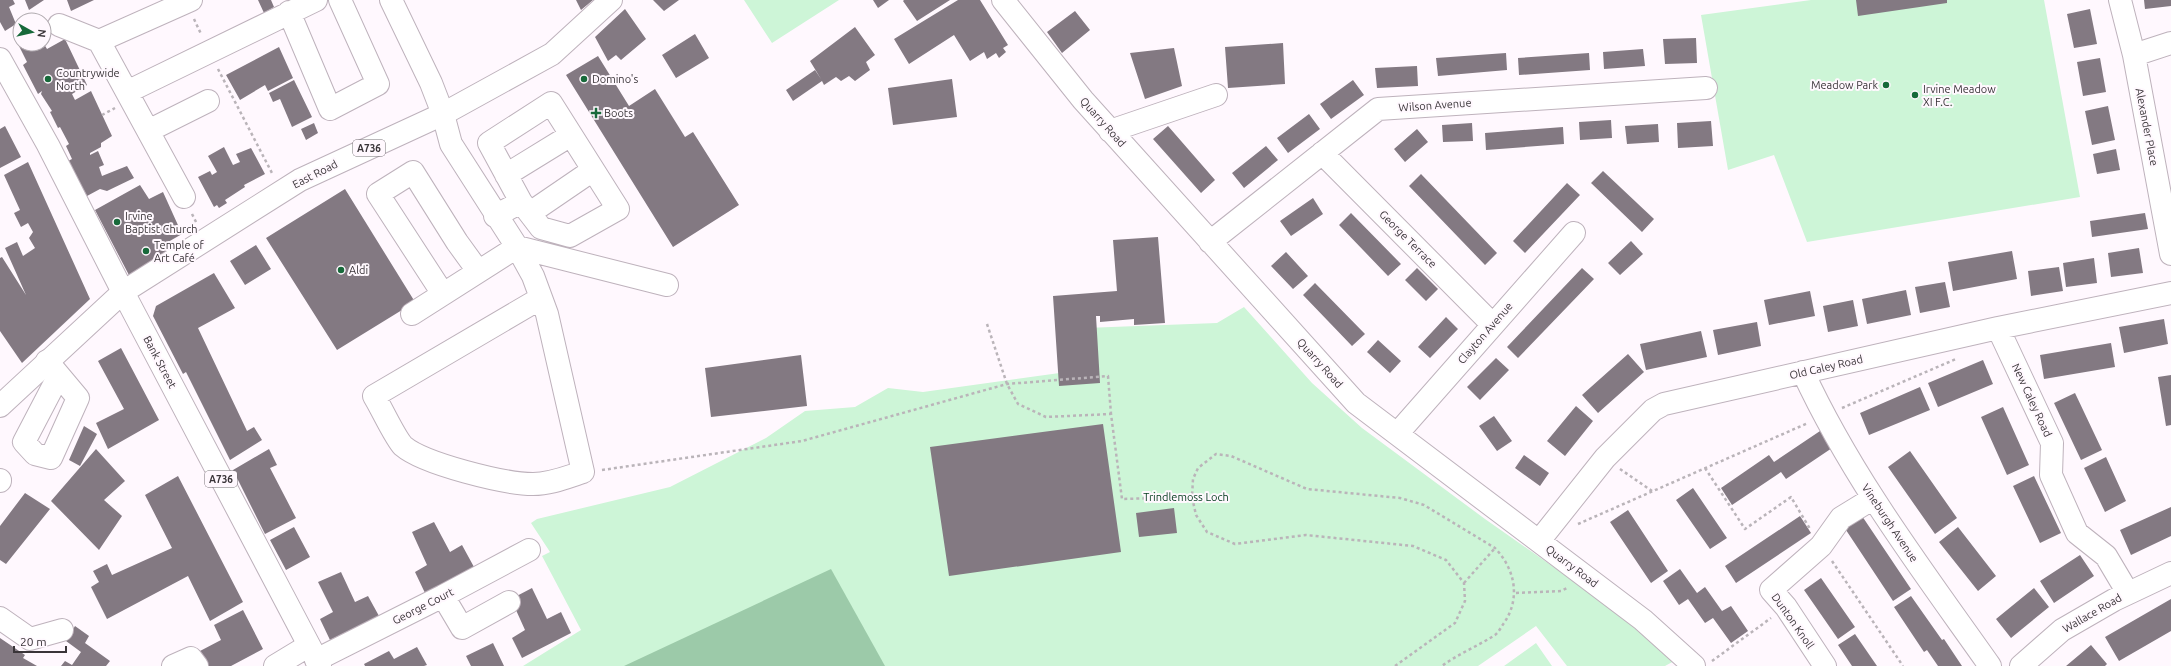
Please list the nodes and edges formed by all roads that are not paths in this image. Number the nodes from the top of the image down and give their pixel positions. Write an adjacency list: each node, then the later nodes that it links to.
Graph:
1 (316, 0): 8 (street)
2 (340, 0): 8 (street)
3 (392, 0): 18 (street)
4 (611, 0): 18 (street, East Road / A736)
5 (1003, 0): 20 (street, Quarry Road)
6 (2120, 0): 12 (street, Alexander Place)
7 (189, 1): 10 (street)
8 (289, 12): 15 (street)
9 (59, 25): 10 (street)
10 (99, 41): 15 (street)
11 (2171, 43): 12 (street)
12 (2134, 54): 31 (street, Alexander Place)
13 (0, 59): 34 (street, Bank Street)
14 (1706, 88): 22 (street, Wilson Avenue)
15 (127, 92): 19 (street)
16 (1216, 94): 20 (street)
17 (208, 101): 19 (street)
18 (443, 114): 27 (street); 34 (street, East Road / A736)
19 (148, 131): 25 (street)
20 (1110, 131): 29 (street, Quarry Road)
21 (571, 135): 23 (street); 24 (street); 24 (street)
22 (1322, 153): 29 (street, Wilson Avenue); 39 (street, George Terrace)
23 (593, 170): 26 (street); 26 (street)
24 (506, 175): 26 (street)
25 (184, 197)
26 (525, 207): 27 (street)
27 (495, 216): 30 (street)
28 (1574, 233): 39 (street, Clayton Avenue)
29 (1210, 242): 43 (street, Quarry Road)
30 (517, 247): 32 (street); 33 (street); 37 (street)
31 (2171, 254)
32 (478, 271): 36 (street); 36 (street)
33 (667, 285)
34 (123, 292): 42 (street, East Road); 53 (street, Bank Street / A736)
35 (2171, 293): 40 (street, Old Caley Road)
36 (443, 294): 38 (street)
37 (541, 298): 37 (street)
38 (412, 314)
39 (1493, 324): 43 (street, Clayton Avenue)
40 (1998, 328): 41 (street, Old Caley Road); 48 (street, New Caley Road)
41 (1804, 372): 44 (street, Vineburgh Avenue); 45 (street, Old Caley Road)
42 (0, 406)
43 (1397, 434): 45 (street, Quarry Road)
44 (1872, 499): 58 (street, Dunton Knoll); 59 (street, Vineburgh Avenue)
45 (1539, 541): 57 (street, Quarry Road)
46 (529, 550): 49 (street, George Court)
47 (2171, 573): 48 (street, Wallace Road)
48 (2128, 593): 60 (street, Wallace Road)
49 (444, 596): 50 (street); 53 (street, George Court)
50 (509, 602)
51 (0, 618): 52 (street)
52 (62, 630)
53 (315, 657): 56 (street, George Court)
54 (173, 666): 55 (street)
55 (197, 666)
56 (275, 666)
57 (1694, 666)
58 (1824, 666)
59 (1990, 666)
60 (2021, 666)

